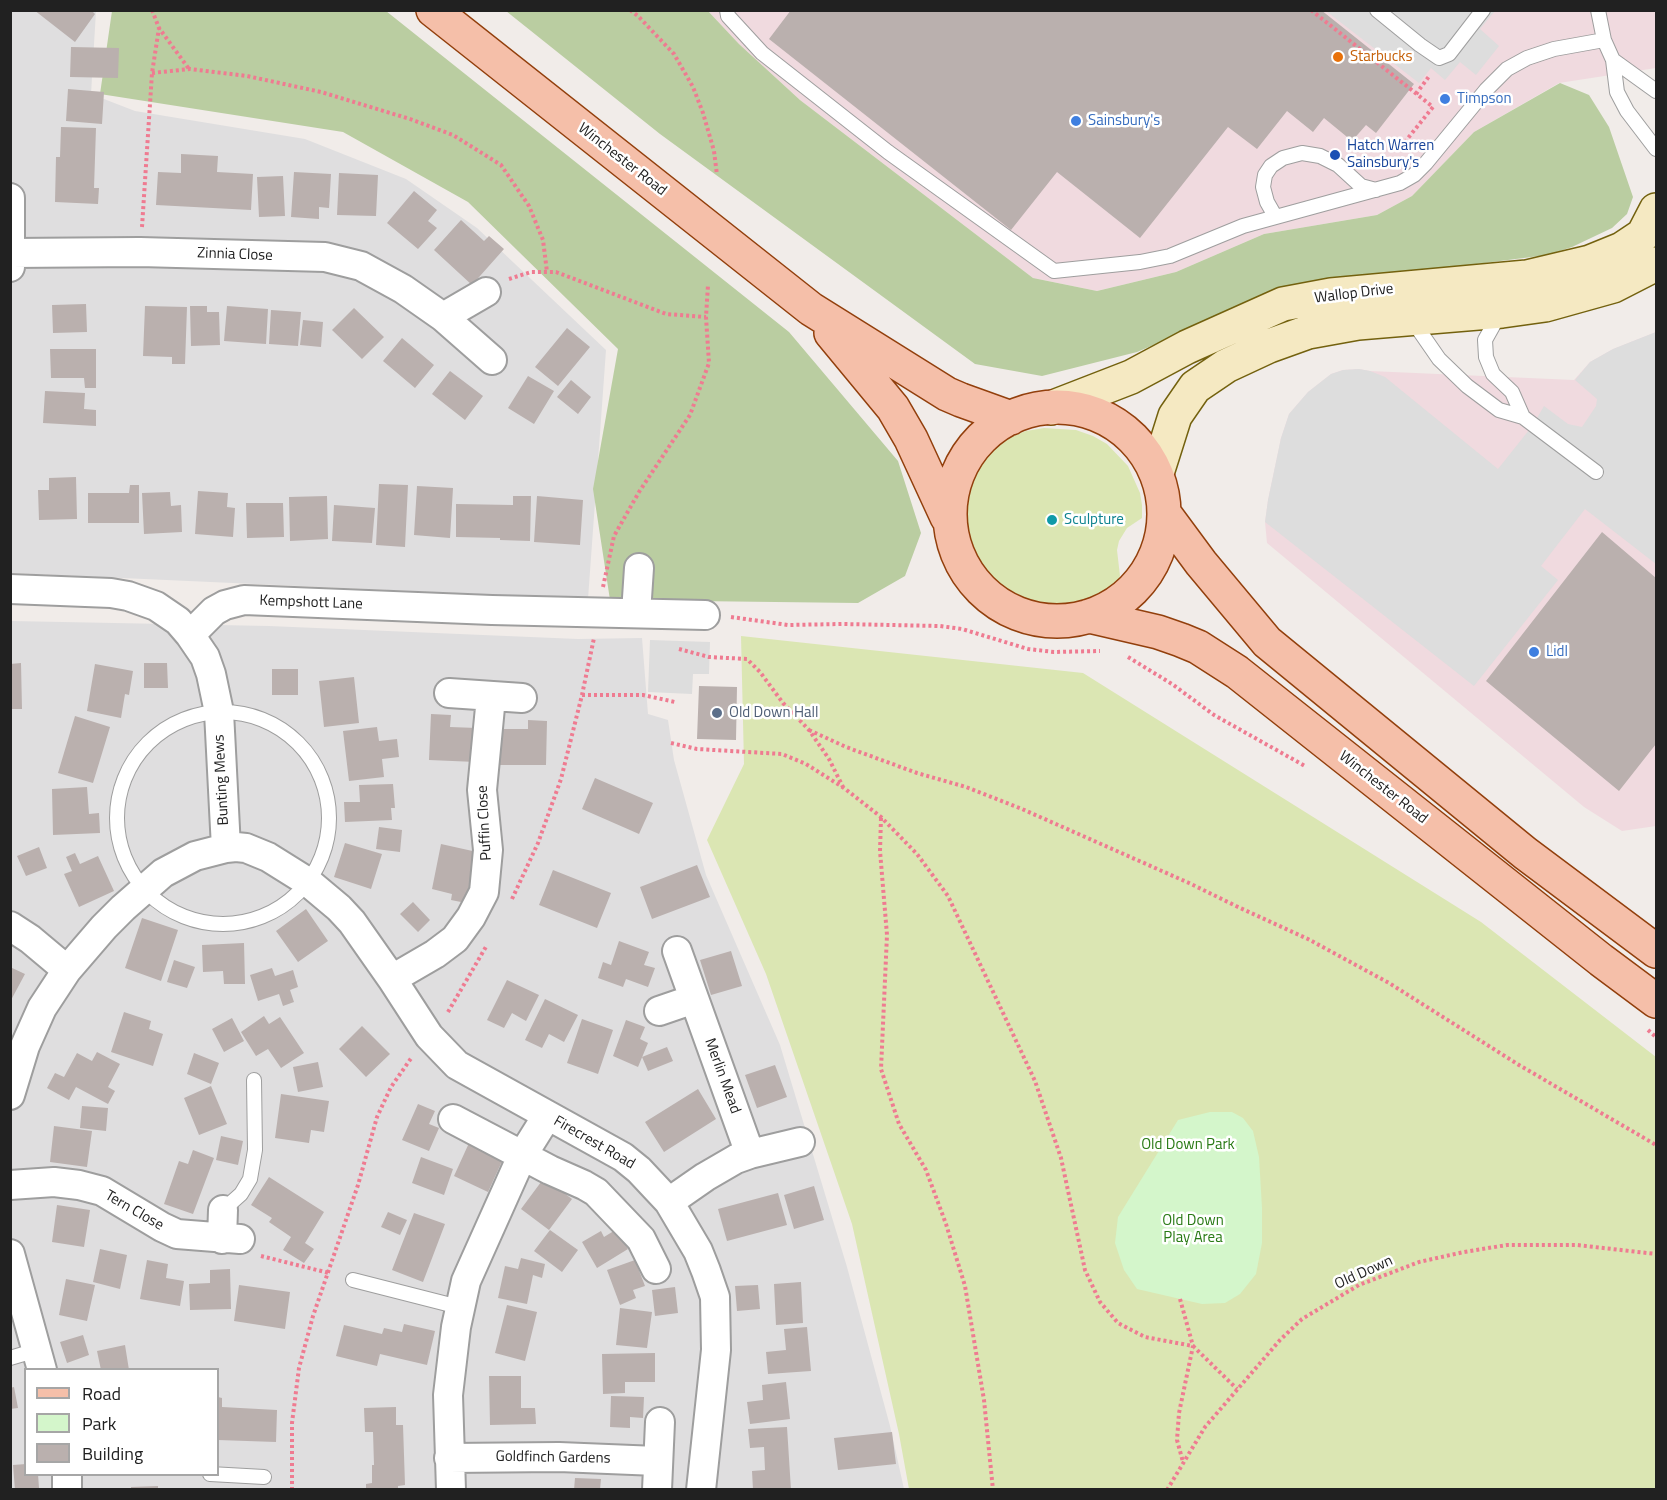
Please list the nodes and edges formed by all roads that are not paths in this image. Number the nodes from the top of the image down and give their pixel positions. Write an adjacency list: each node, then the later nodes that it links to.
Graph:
1 (433, 10): 19 (main road, Winchester Road)
2 (727, 10): 14 (lane)
3 (1377, 10): 4 (lane)
4 (1483, 10)
5 (1598, 10): 6 (lane)
6 (1604, 40): 7 (lane); 10 (lane)
7 (1613, 60): 8 (lane); 9 (lane)
8 (1656, 91)
9 (1656, 149)
10 (1379, 190): 14 (lane); 14 (lane)
11 (10, 198): 12 (street)
12 (11, 209): 15 (street)
13 (1656, 210): 24 (street, Wallop Drive)
14 (1275, 216)
15 (11, 253): 17 (street); 21 (street, Zinnia Close)
16 (1656, 264): 20 (street, Wallop Drive)
17 (10, 267)
18 (486, 291): 21 (street)
19 (811, 309): 26 (main road, Winchester Road); 30 (main road, Winchester Road)
20 (1502, 311): 22 (street, Wallop Drive); 25 (lane)
21 (443, 317): 23 (street, Zinnia Close)
22 (1411, 318): 25 (lane); 27 (street, Wallop Drive)
23 (492, 360)
24 (1051, 408): 26 (main road); 27 (main road)
25 (1523, 417): 28 (lane)
26 (1011, 418): 30 (main road)
27 (1157, 472): 29 (main road)
28 (1596, 472)
29 (1167, 517): 35 (main road); 46 (main road)
30 (951, 526): 35 (main road)
31 (639, 568): 33 (street)
32 (10, 589): 36 (street)
33 (636, 613): 34 (street, Kempshott Lane); 36 (street, Kempshott Lane)
34 (705, 615)
35 (1089, 616): 51 (main road, Winchester Road)
36 (190, 635): 40 (street, Bunting Mews)
37 (449, 693): 38 (street)
38 (491, 697): 39 (street); 48 (street, Puffin Close)
39 (522, 698)
40 (219, 712): 41 (street, Bunting Mews); 42 (lane, Bunting Mews); 43 (lane, Bunting Mews)
41 (226, 848): 42 (street, Bunting Mews); 43 (street, Bunting Mews)
42 (308, 882): 43 (lane, Bunting Mews); 48 (street, Firecrest Road)
43 (144, 889): 47 (street, Bunting Mews)
44 (10, 926): 47 (street)
45 (677, 951): 49 (street, Merlin Mead)
46 (1656, 951)
47 (67, 970): 53 (street, Bunting Mews)
48 (392, 979): 54 (street, Firecrest Road)
49 (694, 999): 50 (street); 57 (street, Merlin Mead)
50 (659, 1011)
51 (1649, 1013)
52 (254, 1080): 61 (lane)
53 (10, 1095)
54 (547, 1116): 58 (street); 60 (street, Firecrest Road)
55 (453, 1119): 58 (street)
56 (800, 1142): 57 (street)
57 (750, 1154): 60 (street)
58 (522, 1156): 63 (street); 65 (street)
59 (10, 1185): 61 (street, Tern Close)
60 (669, 1202): 74 (street, Firecrest Road)
61 (223, 1210)
62 (10, 1254): 66 (street)
63 (656, 1269)
64 (353, 1280): 65 (lane)
65 (459, 1307): 68 (street)
66 (30, 1359)
67 (660, 1422): 69 (street)
68 (449, 1458): 69 (street, Goldfinch Gardens); 72 (street)
69 (657, 1461): 73 (street)
70 (219, 1474): 71 (lane)
71 (264, 1477)
72 (451, 1490)
73 (657, 1490)
74 (701, 1490)

